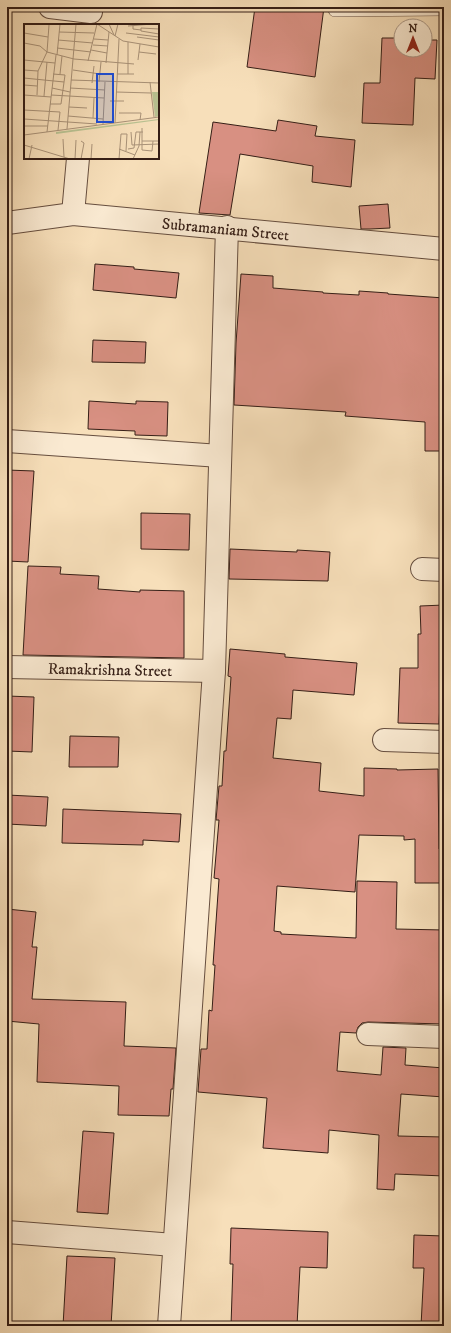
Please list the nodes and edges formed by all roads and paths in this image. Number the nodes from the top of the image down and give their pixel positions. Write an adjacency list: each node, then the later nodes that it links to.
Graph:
1 (50, 7): 4 (street)
2 (335, 10): 3 (lane)
3 (444, 10)
4 (90, 15)
5 (78, 159): 6 (street)
6 (73, 214): 7 (street, Subramaniam Street); 8 (street, Subramaniam Street)
7 (7, 224)
8 (227, 227): 9 (street, Subramaniam Street); 11 (street)
9 (444, 249)
10 (7, 441): 11 (street)
11 (220, 456): 15 (street)
12 (422, 569): 13 (street)
13 (444, 570)
14 (7, 666): 15 (street, Ramakrishna Street)
15 (214, 671): 21 (street)
16 (384, 740): 17 (street)
17 (444, 742)
18 (368, 1034): 19 (street)
19 (444, 1036)
20 (7, 1232): 21 (street)
21 (174, 1245): 22 (street)
22 (169, 1326)

